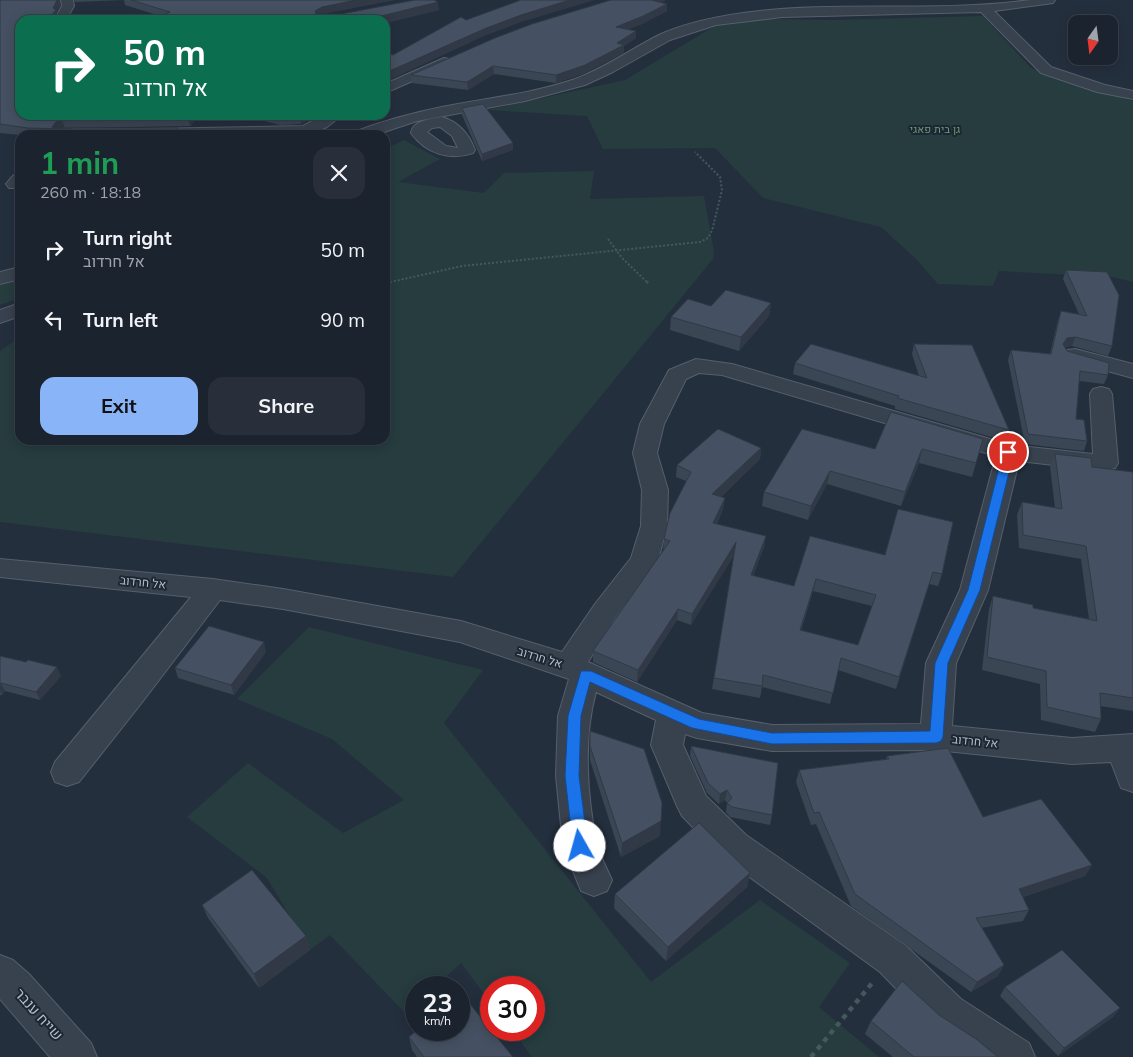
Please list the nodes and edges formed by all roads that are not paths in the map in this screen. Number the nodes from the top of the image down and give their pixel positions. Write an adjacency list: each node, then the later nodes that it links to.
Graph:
1 (67, 0): 4 (street)
2 (1049, 0): 3 (street)
3 (984, 8): 7 (street); 12 (street)
4 (63, 15)
5 (452, 58): 6 (street)
6 (390, 87)
7 (1133, 95)
8 (327, 120): 11 (street)
9 (148, 121): 10 (street)
10 (136, 130)
11 (307, 130)
12 (374, 130)
13 (15, 274): 14 (street)
14 (0, 278)
15 (15, 311): 16 (street)
16 (0, 317)
17 (1072, 354): 18 (street)
18 (1133, 371)
19 (1101, 394): 20 (street)
20 (1008, 452): 23 (street); 25 (street)
21 (0, 568): 22 (street, אל חרדוב)
22 (213, 589): 23 (street, אל חרדוב); 27 (street)
23 (577, 670): 24 (street, אל חרדוב); 29 (street)
24 (673, 714): 25 (street, אל חרדוב); 32 (street)
25 (936, 737): 26 (street, אל חרדוב)
26 (1128, 748): 28 (street)
27 (67, 772)
28 (1133, 778)
29 (594, 880)
30 (0, 973): 31 (street, שייח ענבר)
31 (77, 1057)
32 (1015, 1057)

